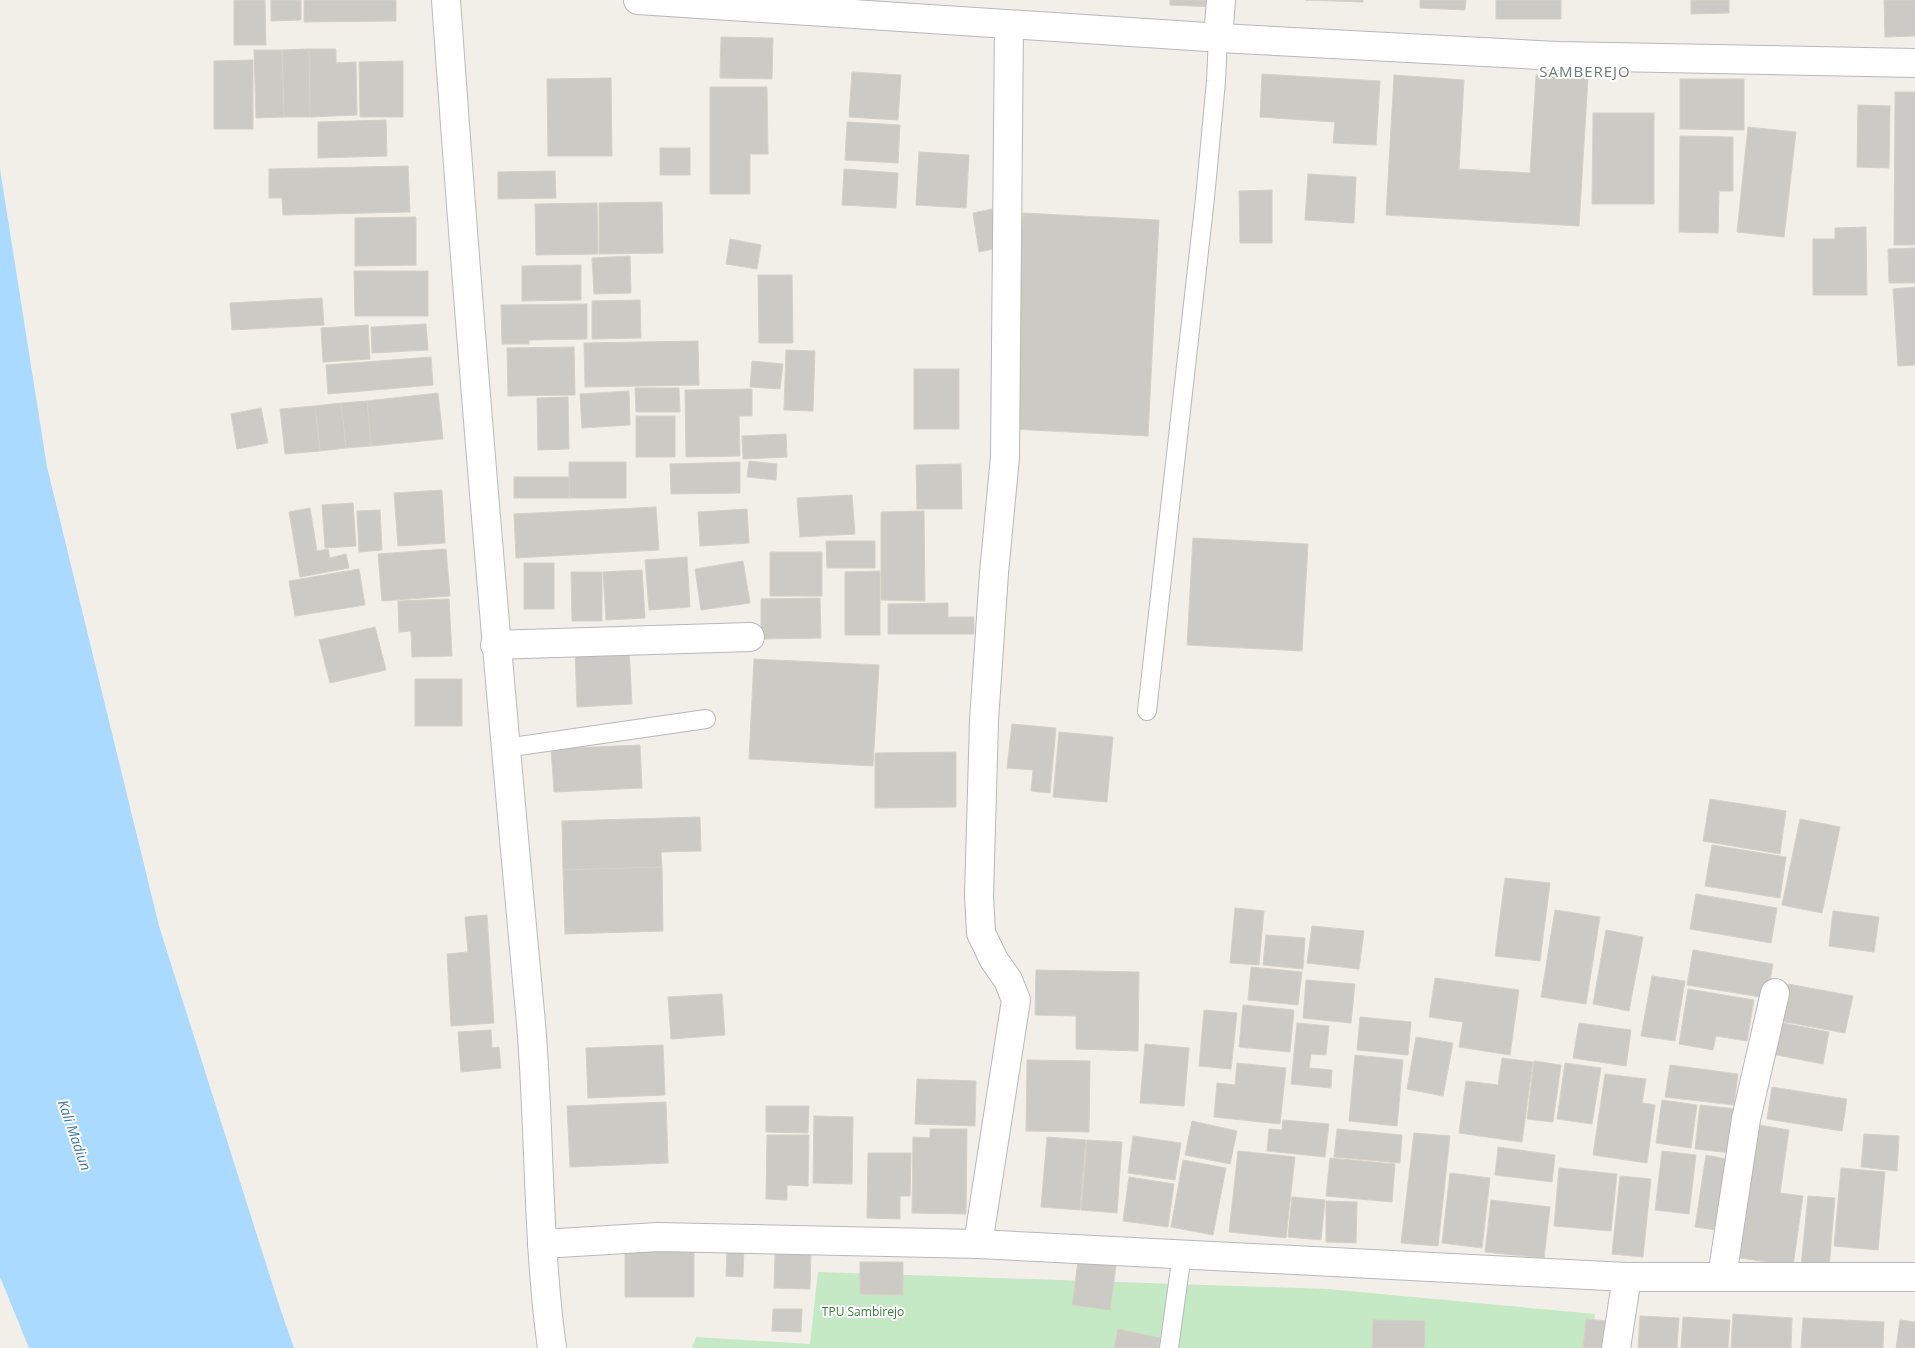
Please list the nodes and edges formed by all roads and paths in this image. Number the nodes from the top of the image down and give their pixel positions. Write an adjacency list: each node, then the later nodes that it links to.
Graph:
1 (446, 0): 8 (street)
2 (638, 0): 4 (street)
3 (1221, 0): 5 (street)
4 (1009, 24): 5 (street); 14 (street)
5 (1218, 38): 6 (street); 9 (lane)
6 (1915, 63)
7 (750, 638): 8 (street)
8 (496, 645): 11 (street)
9 (1147, 711)
10 (706, 719): 11 (lane)
11 (505, 748): 13 (street)
12 (1775, 993): 17 (street)
13 (542, 1244): 14 (street); 19 (street)
14 (978, 1244): 15 (street)
15 (1182, 1254): 16 (street); 20 (lane)
16 (1627, 1277): 17 (street); 21 (street)
17 (1722, 1277): 18 (street)
18 (1915, 1277)
19 (552, 1348)
20 (1169, 1348)
21 (1616, 1348)

